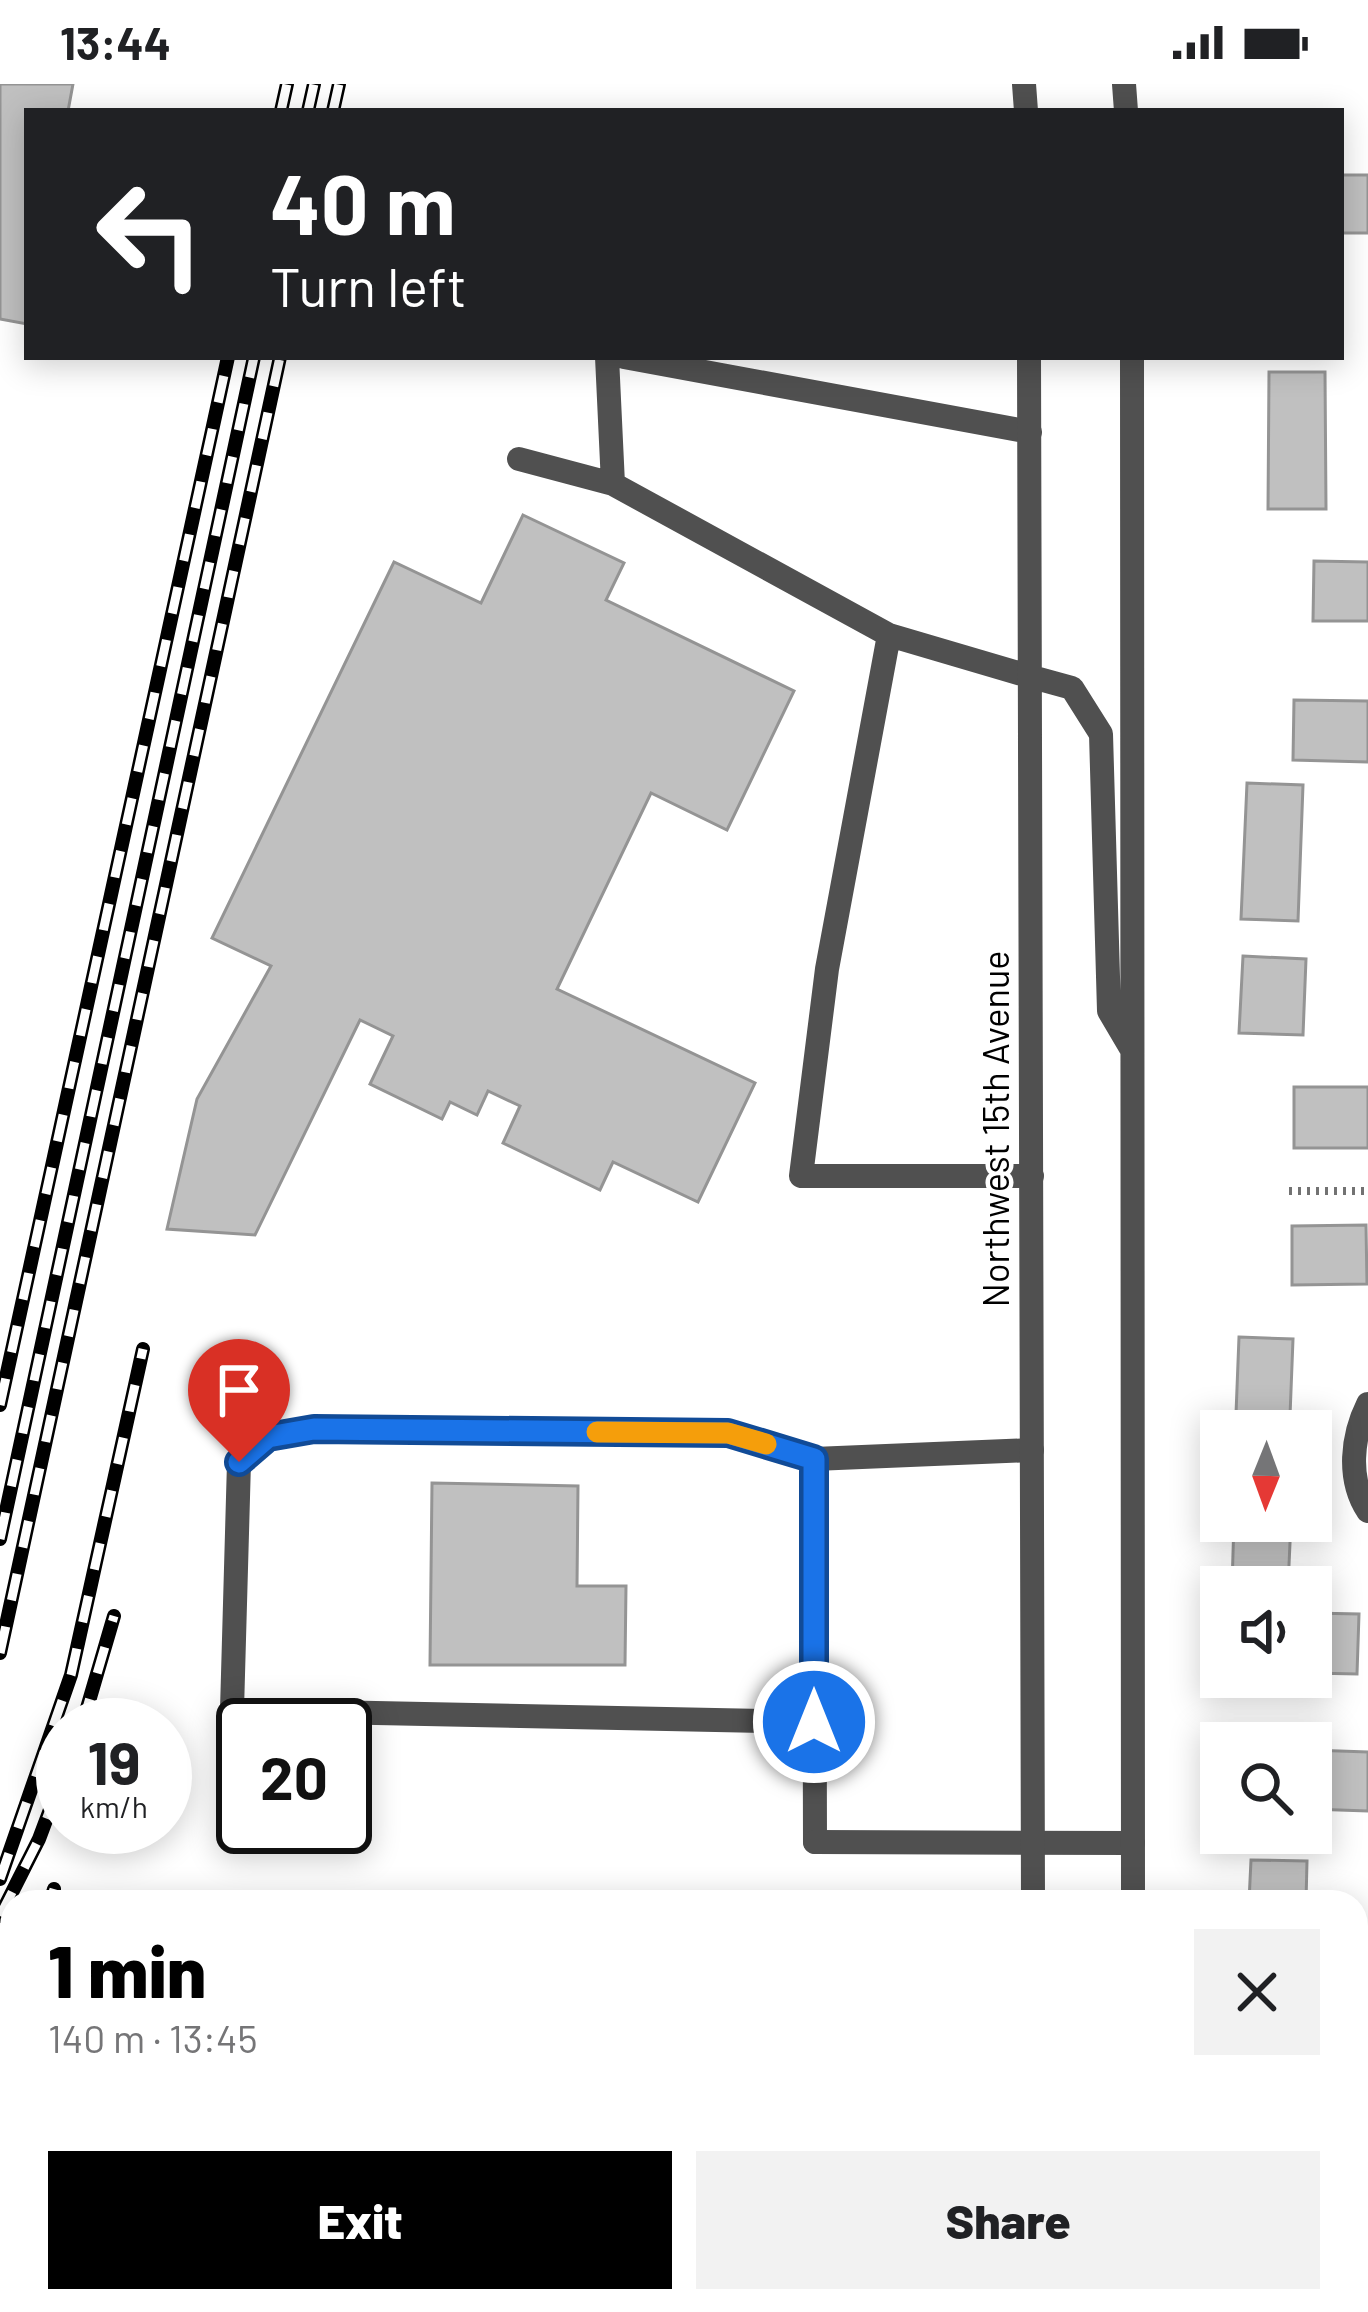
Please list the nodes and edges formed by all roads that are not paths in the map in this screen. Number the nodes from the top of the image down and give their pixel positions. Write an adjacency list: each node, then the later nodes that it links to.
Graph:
1 (607, 360): 7 (street)
2 (640, 360): 5 (street)
3 (1029, 360): 5 (street, Northwest 15th Avenue)
4 (1132, 360): 10 (street)
5 (1030, 432): 9 (street, Northwest 15th Avenue)
6 (519, 459): 7 (street)
7 (613, 484): 8 (street)
8 (889, 635): 9 (street); 11 (street)
9 (1032, 677): 10 (street); 11 (street, Northwest 15th Avenue)
10 (1133, 1052): 18 (street)
11 (1033, 1176): 13 (street, Northwest 15th Avenue)
12 (1368, 1404): 15 (street)
13 (1032, 1450): 14 (street); 17 (street, Northwest 15th Avenue)
14 (814, 1459): 16 (street); 16 (street)
15 (1368, 1511)
16 (814, 1722): 17 (street)
17 (1033, 1842): 18 (street); 19 (street, Northwest 15th Avenue)
18 (1133, 1843): 20 (street)
19 (1033, 1890)
20 (1133, 1890)

